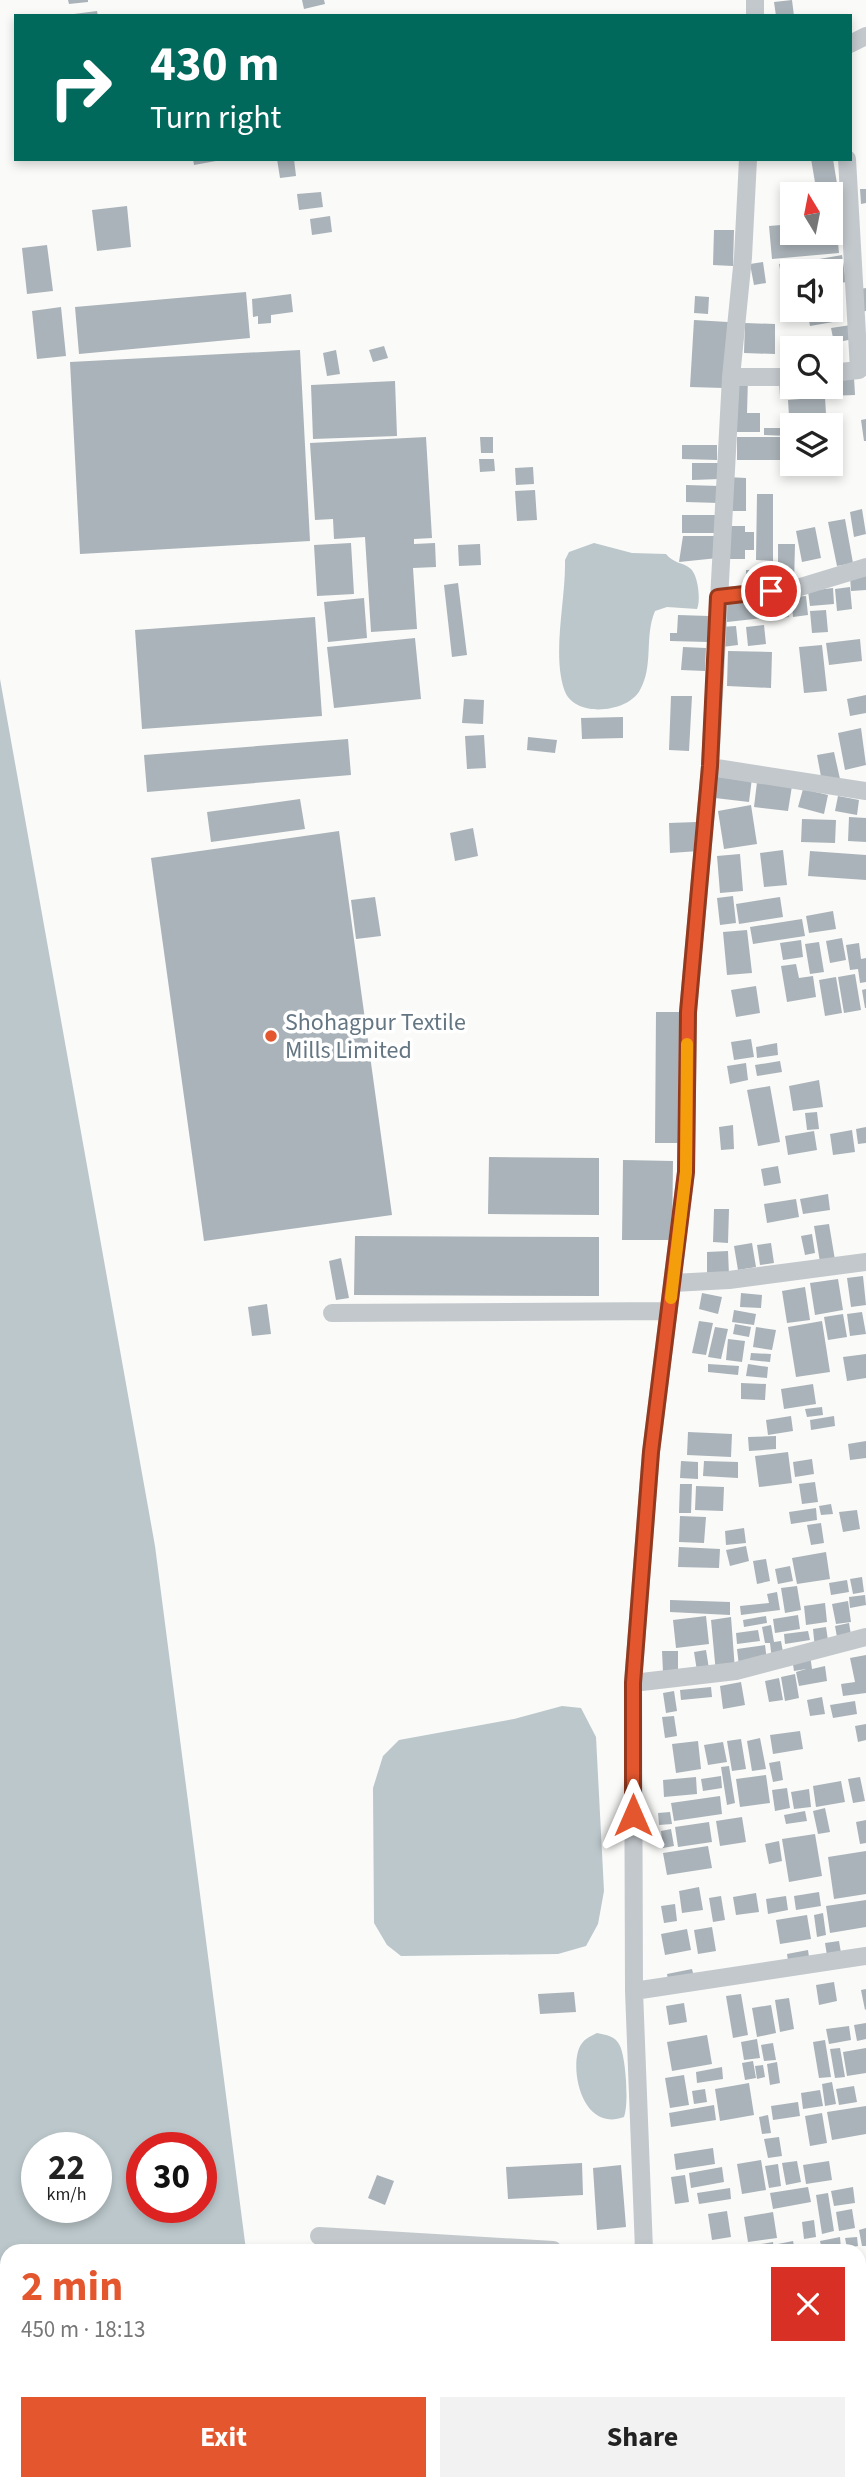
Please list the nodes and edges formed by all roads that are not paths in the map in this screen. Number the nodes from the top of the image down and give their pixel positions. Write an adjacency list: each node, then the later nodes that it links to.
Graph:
1 (748, 161): 4 (street)
2 (847, 161): 3 (street)
3 (843, 372)
4 (731, 377): 5 (street); 7 (street)
5 (780, 377)
6 (866, 566): 7 (street)
7 (718, 597): 8 (street)
8 (710, 766): 9 (street); 11 (street)
9 (866, 790)
10 (866, 1262): 11 (street)
11 (673, 1283): 12 (street)
12 (669, 1311): 13 (street); 15 (street)
13 (332, 1313)
14 (866, 1637): 15 (street)
15 (633, 1683): 17 (street)
16 (866, 1956): 17 (street)
17 (634, 1991): 20 (street)
18 (319, 2236): 19 (street)
19 (453, 2244)
20 (644, 2244)

